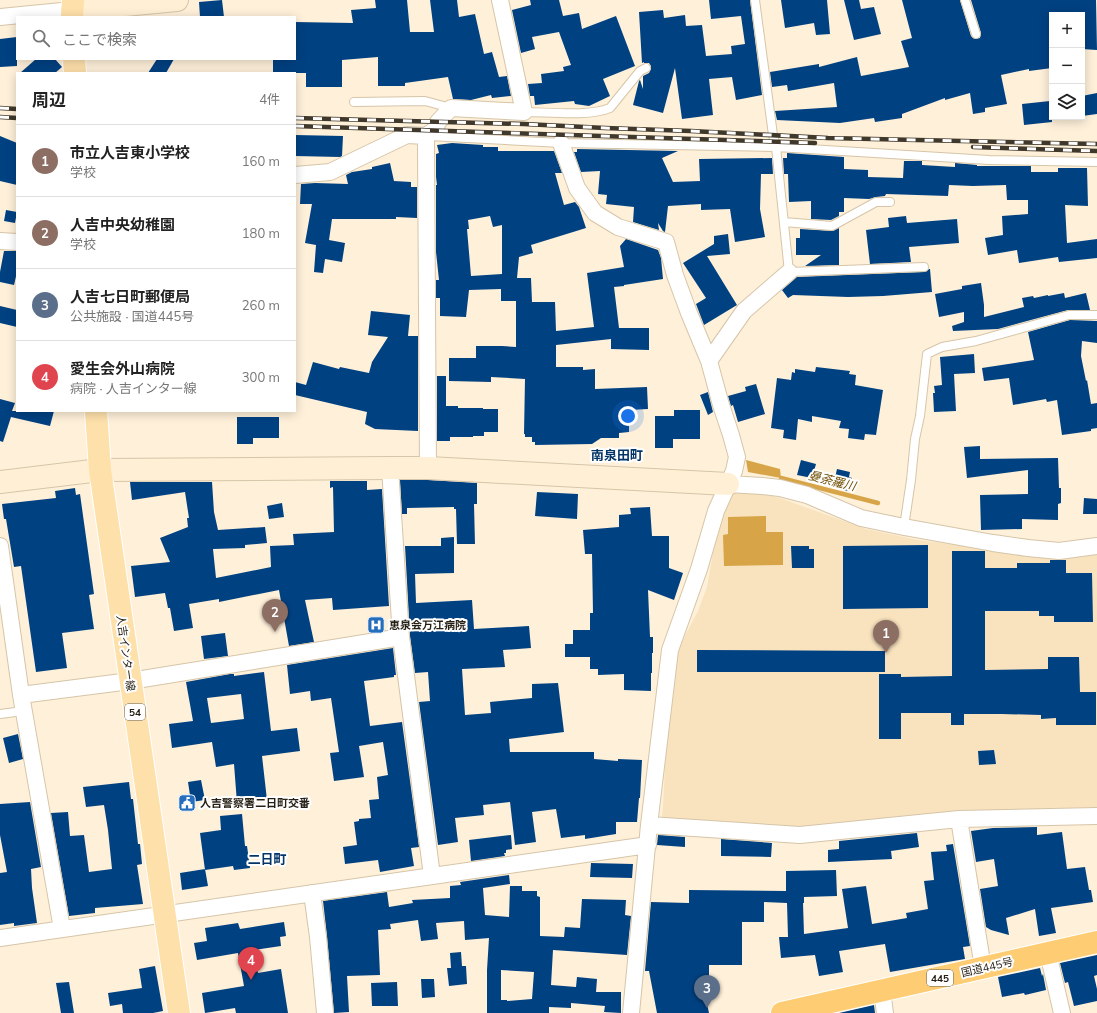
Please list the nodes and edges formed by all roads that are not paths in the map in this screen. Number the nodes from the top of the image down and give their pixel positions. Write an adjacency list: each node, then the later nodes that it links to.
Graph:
1 (177, 0): 5 (street)
2 (500, 0): 13 (street)
3 (755, 0): 16 (lane)
4 (964, 0): 7 (lane)
5 (72, 9): 6 (street)
6 (0, 17)
7 (976, 34)
8 (74, 60): 10 (main road)
9 (646, 68): 13 (lane)
10 (75, 72)
11 (354, 102): 12 (lane)
12 (451, 108): 13 (street); 14 (street)
13 (524, 112)
14 (426, 136): 15 (lane); 18 (street); 29 (street)
15 (561, 143): 16 (lane); 26 (street)
16 (776, 147): 17 (lane); 20 (lane)
17 (1097, 162)
18 (296, 175)
19 (890, 202): 20 (lane)
20 (784, 222): 24 (lane)
21 (0, 241): 22 (street)
22 (16, 242)
23 (924, 267): 24 (lane)
24 (789, 272): 26 (street)
25 (1097, 315): 33 (lane)
26 (709, 361): 32 (street)
27 (96, 412): 30 (main road, 人吉インター線 / 54)
28 (390, 468): 29 (street); 30 (street); 36 (street)
29 (428, 468): 32 (street)
30 (100, 470): 31 (street); 37 (main road, 人吉インター線 / 54)
31 (0, 482)
32 (728, 484): 33 (street); 42 (street)
33 (904, 527): 35 (street)
34 (0, 546): 38 (street)
35 (1097, 546)
36 (401, 637): 37 (street); 44 (street)
37 (130, 681): 38 (street); 46 (main road, 人吉インター線 / 54)
38 (22, 703): 39 (lane); 47 (street)
39 (0, 714)
40 (1097, 816): 41 (street)
41 (959, 819): 42 (street); 51 (street)
42 (649, 825): 43 (street)
43 (648, 845): 44 (street); 55 (street)
44 (432, 876): 45 (street)
45 (312, 893): 46 (street); 54 (street)
46 (164, 914): 47 (street); 53 (main road, 人吉インター線 / 54)
47 (62, 929): 48 (street)
48 (0, 938)
49 (1097, 942): 50 (highway, 国道445号 / 445)
50 (1048, 953): 51 (highway, 国道445号 / 445); 58 (street)
51 (983, 968): 52 (highway, 国道445号 / 445)
52 (882, 991): 56 (highway, 国道445号 / 445); 57 (street)
53 (179, 1013)
54 (325, 1013)
55 (631, 1013)
56 (782, 1013)
57 (885, 1013)
58 (1062, 1013)

